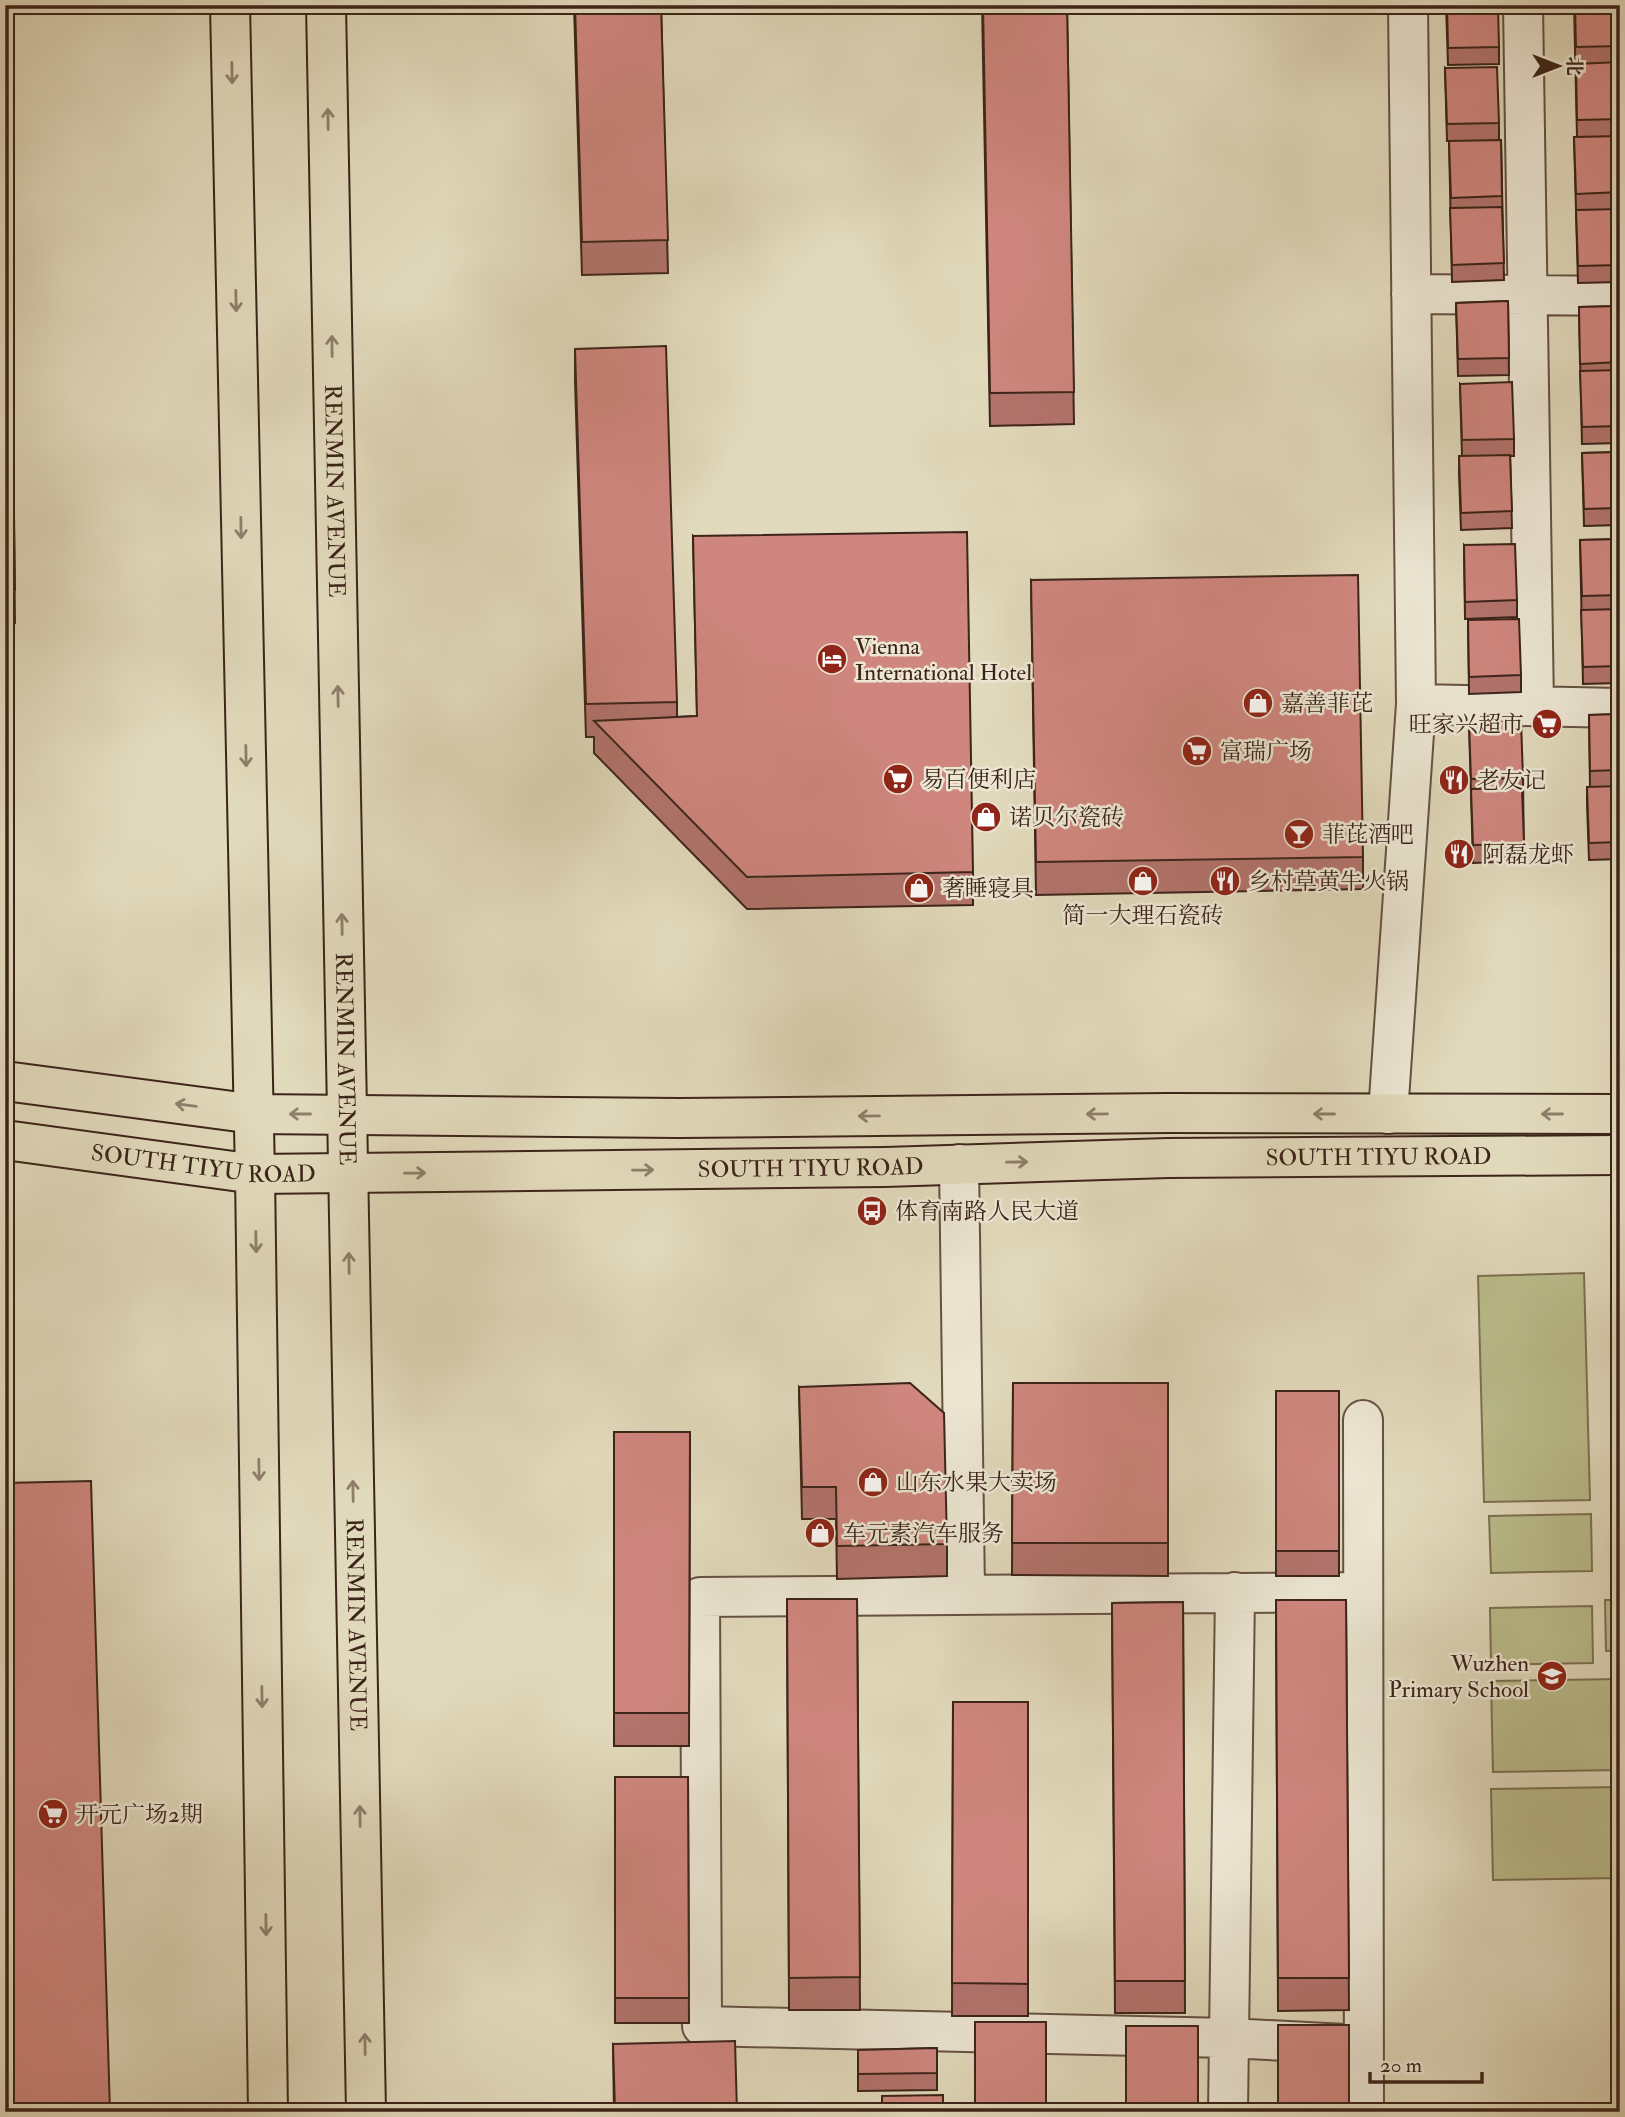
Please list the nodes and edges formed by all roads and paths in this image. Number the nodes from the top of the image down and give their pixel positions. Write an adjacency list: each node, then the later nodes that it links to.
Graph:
1 (230, 5): 12 (main road, one-way to 12)
2 (326, 5): 13 (main road, RENMIN AVENUE, one-way to 2)
3 (1408, 5): 5 (lane)
4 (1523, 5): 6 (lane)
5 (1411, 294): 6 (lane); 8 (lane)
6 (1528, 294): 7 (lane); 9 (lane)
7 (1620, 296)
8 (1416, 704): 9 (lane); 14 (lane)
9 (1534, 706): 10 (lane)
10 (1620, 708)
11 (5, 1082): 12 (main road, SOUTH TIYU ROAD, one-way to 11)
12 (254, 1114): 13 (main road, SOUTH TIYU ROAD, one-way to 12); 19 (main road)
13 (346, 1114): 14 (main road, SOUTH TIYU ROAD, one-way to 13); 20 (main road, RENMIN AVENUE)
14 (1388, 1114): 15 (main road, SOUTH TIYU ROAD, one-way to 14)
15 (1620, 1114)
16 (5, 1140): 19 (main road, SOUTH TIYU ROAD)
17 (1620, 1155): 18 (main road, SOUTH TIYU ROAD, one-way to 17)
18 (959, 1164): 20 (main road, SOUTH TIYU ROAD, one-way to 18); 24 (lane)
19 (255, 1174): 20 (main road, SOUTH TIYU ROAD); 27 (main road, one-way to 27)
20 (347, 1174): 28 (main road, RENMIN AVENUE, one-way to 20)
21 (1363, 1420): 23 (lane)
22 (1235, 1592): 23 (lane); 24 (lane); 25 (lane)
23 (1363, 1592): 26 (lane)
24 (965, 1594): 25 (lane)
25 (1229, 2038): 26 (lane); 29 (lane)
26 (1364, 2045): 30 (lane)
27 (268, 2112)
28 (366, 2112)
29 (1228, 2112)
30 (1364, 2112)

